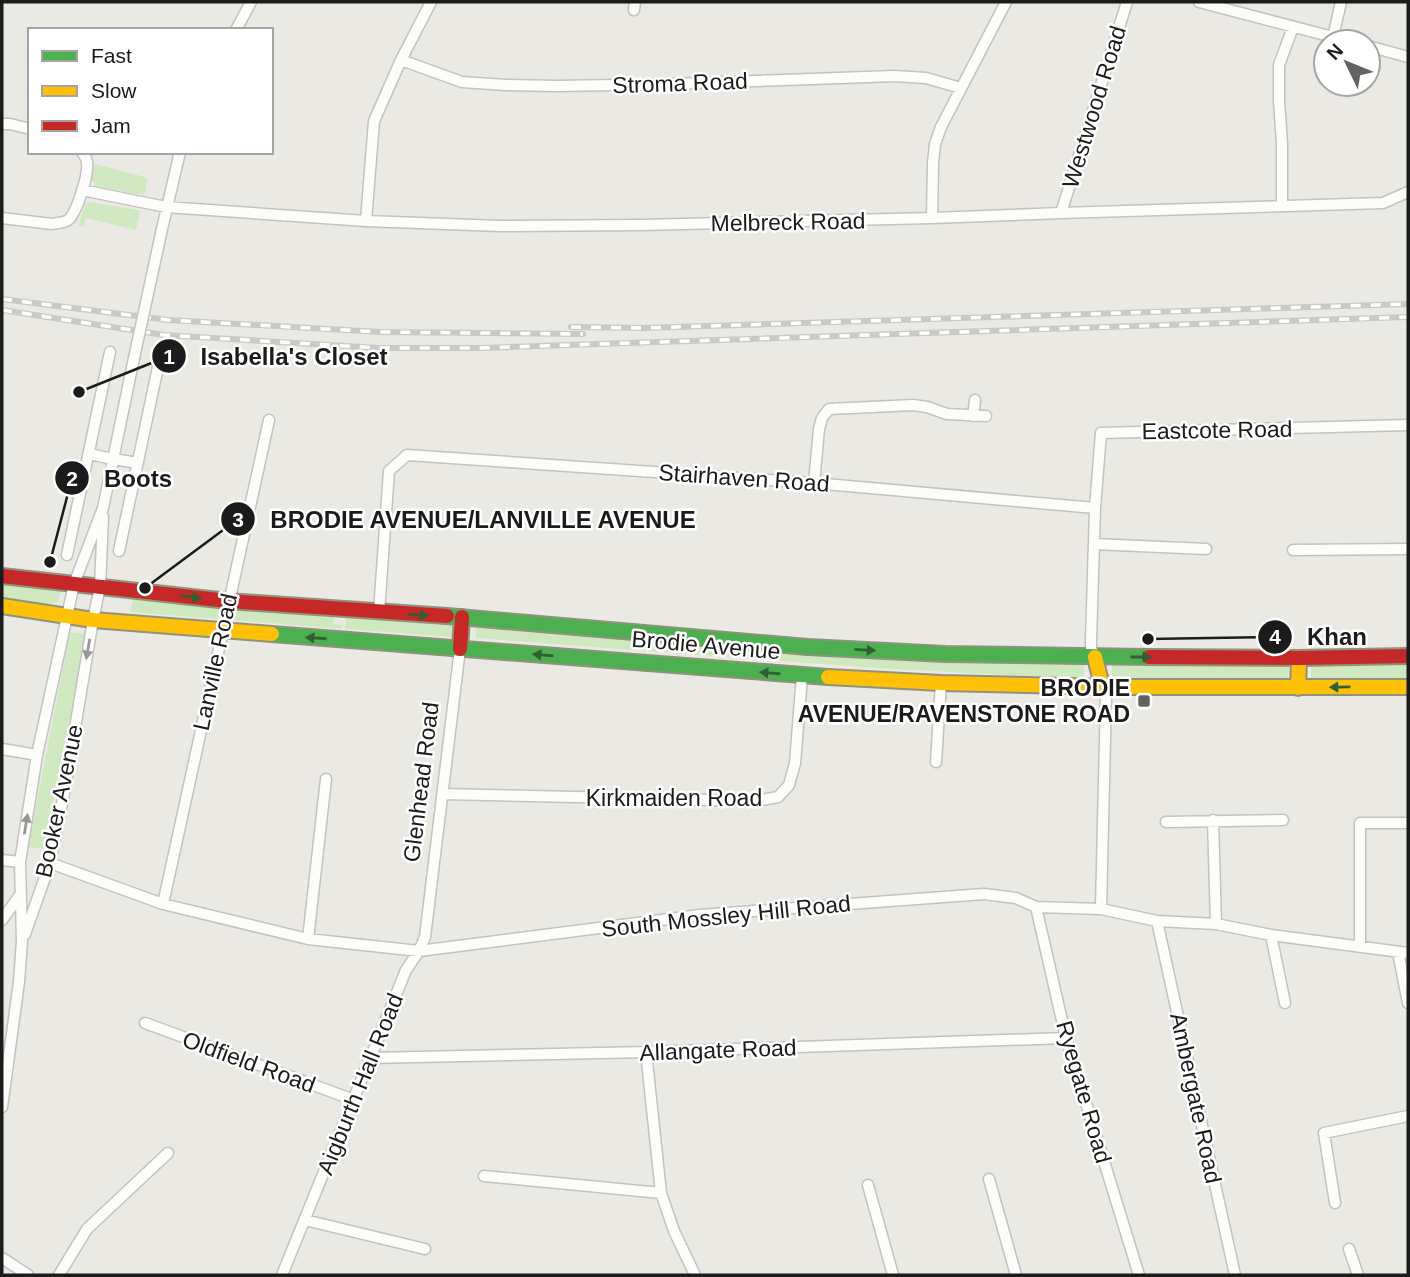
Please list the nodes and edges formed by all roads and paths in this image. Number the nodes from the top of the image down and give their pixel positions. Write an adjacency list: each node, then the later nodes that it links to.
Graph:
1 (251, 2): 8 (street)
2 (431, 2): 13 (street)
3 (1006, 2): 14 (street)
4 (1127, 2): 23 (street, Westwood Road)
5 (1199, 2): 7 (street)
6 (1341, 2): 9 (street)
7 (1293, 27): 10 (street); 21 (street)
8 (237, 28)
9 (1336, 28)
10 (1312, 32)
11 (1382, 50): 12 (street)
12 (1408, 57)
13 (401, 60): 14 (street, Stroma Road); 26 (street)
14 (961, 88): 25 (street)
15 (2, 124): 16 (street)
16 (28, 129)
17 (83, 154): 19 (street)
18 (179, 154): 22 (street, Booker Avenue)
19 (82, 190): 22 (street, Melbreck Road); 24 (street)
20 (1408, 192): 21 (street, Melbreck Road)
21 (1282, 206): 23 (street, Melbreck Road)
22 (166, 207): 26 (street, Melbreck Road); 35 (street, Booker Avenue, bridge)
23 (1061, 212): 25 (street, Melbreck Road)
24 (2, 218)
25 (932, 218): 26 (street, Melbreck Road)
26 (366, 221)
27 (110, 352): 34 (street)
28 (158, 367): 36 (street)
29 (975, 400): 30 (street)
30 (973, 416): 31 (street); 37 (street)
31 (986, 416)
32 (269, 420): 51 (street, Lanville Road)
33 (1408, 425): 39 (street, Eastcote Road)
34 (89, 454): 35 (street); 40 (street)
35 (113, 460): 36 (street); 38 (street, Booker Avenue)
36 (138, 463): 46 (street)
37 (814, 483): 39 (street, Stairhaven Road); 53 (street, Stairhaven Road)
38 (103, 508): 42 (street, Booker Avenue); 50 (street, Booker Avenue)
39 (1096, 508): 41 (street)
40 (70, 542): 42 (street); 47 (street)
41 (1094, 544): 43 (street); 60 (street)
42 (89, 546): 49 (street, Booker Avenue)
43 (1206, 549)
44 (1408, 549): 45 (street)
45 (1293, 550)
46 (119, 551)
47 (67, 555)
48 (2, 576): 49 (street, Brodie Avenue)
49 (74, 584): 50 (street, Brodie Avenue); 54 (street, Booker Avenue)
50 (100, 587): 51 (street, Brodie Avenue, one-way to 51); 56 (street, Booker Avenue)
51 (229, 601): 53 (street, Brodie Avenue); 57 (street, Lanville Road)
52 (2, 606): 54 (street, Brodie Avenue)
53 (379, 612): 55 (street, Brodie Avenue, one-way to 55)
54 (67, 615): 56 (street, Brodie Avenue); 68 (street, Booker Avenue)
55 (462, 617): 58 (street, Glenhead Road); 60 (street, Brodie Avenue, one-way to 60)
56 (93, 621): 57 (street, Brodie Avenue); 78 (street, Booker Avenue, one-way to 78)
57 (222, 631): 58 (street, Brodie Avenue, one-way to 57); 80 (street, Lanville Road)
58 (460, 649): 62 (street, Brodie Avenue, one-way to 58); 71 (street, Glenhead Road)
59 (1408, 656): 61 (street, Brodie Avenue)
60 (1095, 657): 61 (street, Brodie Avenue, one-way to 61); 64 (street)
61 (1298, 658): 66 (street)
62 (802, 676): 63 (street, Brodie Avenue); 71 (street, Kirkmaiden Road)
63 (940, 683): 64 (street, Brodie Avenue); 69 (street)
64 (1102, 686): 66 (street, Brodie Avenue); 82 (street)
65 (1408, 687): 66 (street, Brodie Avenue, one-way to 66)
66 (1298, 688)
67 (2, 749): 68 (street)
68 (37, 755): 77 (street, Booker Avenue, one-way to 68)
69 (936, 762)
70 (326, 779): 87 (street)
71 (443, 794): 90 (street, Glenhead Road)
72 (1213, 820): 73 (street); 74 (street); 85 (street)
73 (1283, 820)
74 (1166, 822)
75 (1408, 823): 89 (street)
76 (2, 860): 77 (street)
77 (20, 862): 79 (street, Booker Avenue)
78 (50, 863): 80 (street, South Mossley Hill Road); 88 (street, Booker Avenue)
79 (20, 894): 83 (street); 88 (street, Booker Avenue)
80 (163, 904): 87 (street, South Mossley Hill Road)
81 (1036, 907): 82 (street, South Mossley Hill Road); 90 (street, South Mossley Hill Road); 95 (street, Ryegate Road)
82 (1101, 909): 84 (street, South Mossley Hill Road)
83 (2, 920)
84 (1157, 921): 85 (street, South Mossley Hill Road); 118 (street, Ambergate Road)
85 (1216, 924): 86 (street, South Mossley Hill Road)
86 (1271, 935): 89 (street, South Mossley Hill Road); 92 (street)
87 (308, 939): 90 (street, South Mossley Hill Road)
88 (22, 941): 99 (street)
89 (1360, 946): 91 (street, South Mossley Hill Road)
90 (419, 951): 97 (street, Aigburth Hall Road)
91 (1403, 953): 93 (street)
92 (1285, 1003)
93 (1408, 1003)
94 (145, 1023): 98 (street, Oldfield Road)
95 (1066, 1038): 96 (street, Allangate Road); 117 (street, Ryegate Road)
96 (646, 1052): 97 (street, Allangate Road); 105 (street)
97 (370, 1058): 98 (street, Aigburth Hall Road)
98 (354, 1100): 107 (street, Aigburth Hall Road)
99 (2, 1107)
100 (1408, 1116): 106 (street)
101 (168, 1153): 112 (street)
102 (484, 1176): 105 (street)
103 (989, 1179): 116 (street)
104 (868, 1185): 115 (street)
105 (661, 1193): 114 (street)
106 (1335, 1203)
107 (305, 1220): 108 (street); 113 (street, Aigburth Hall Road)
108 (425, 1249)
109 (1349, 1249): 119 (street)
110 (2, 1258): 111 (street)
111 (27, 1275)
112 (59, 1275)
113 (282, 1275)
114 (695, 1275)
115 (893, 1275)
116 (1016, 1275)
117 (1139, 1275)
118 (1236, 1275)
119 (1358, 1275)

